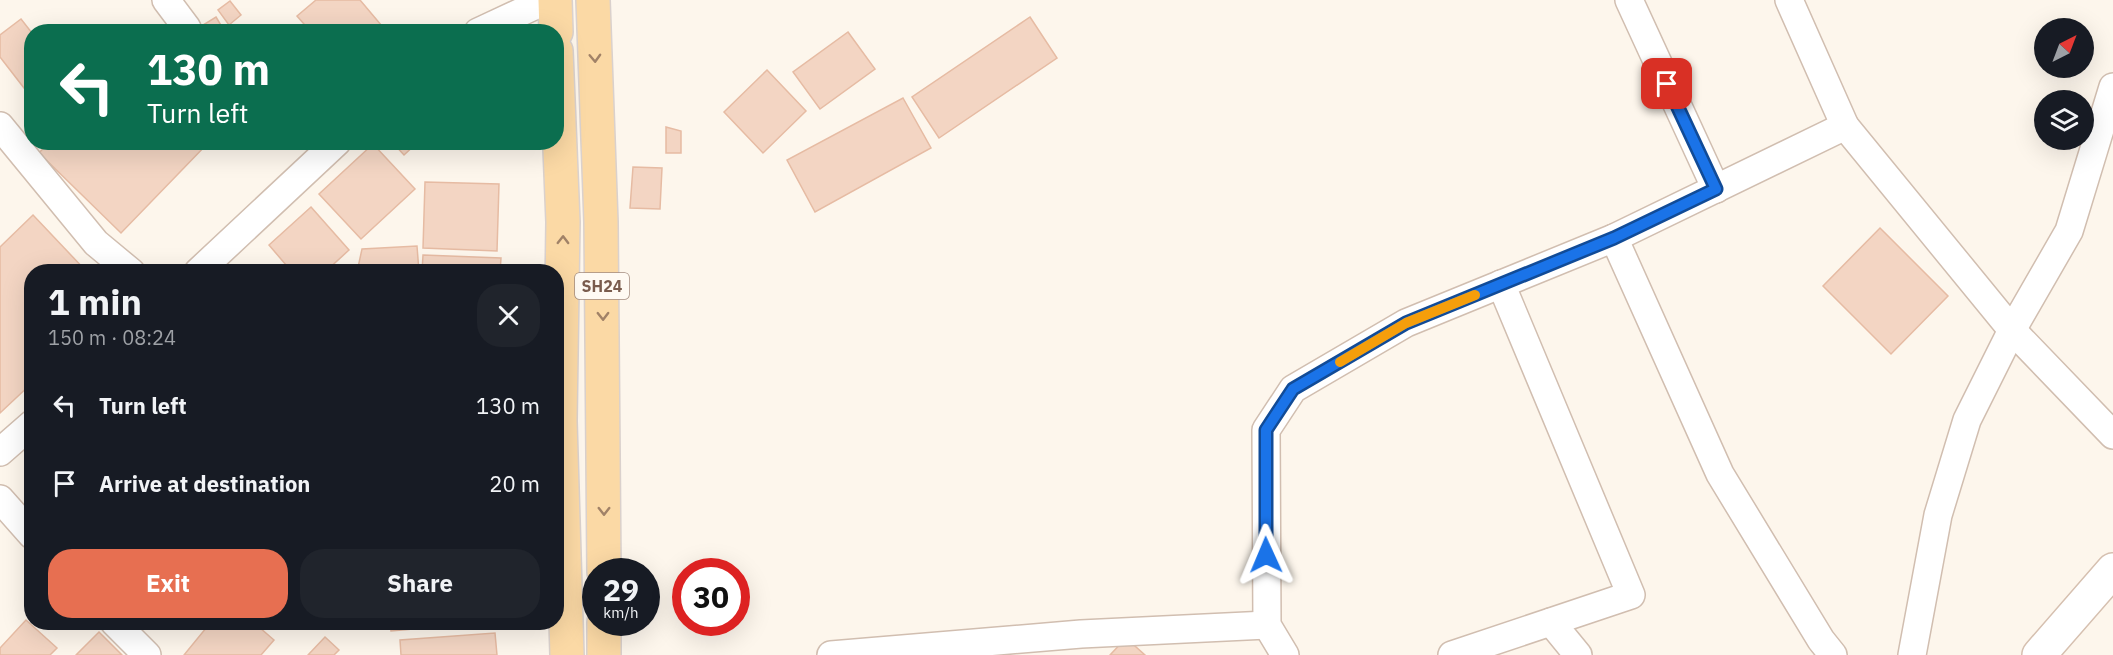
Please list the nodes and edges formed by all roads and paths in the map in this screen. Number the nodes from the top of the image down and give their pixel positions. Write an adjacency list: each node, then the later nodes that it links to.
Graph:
1 (166, 0): 7 (street)
2 (547, 0): 8 (street)
3 (555, 0): 9 (main road)
4 (593, 0): 28 (main road, SH24, one-way to 28)
5 (1629, 0): 15 (street)
6 (1789, 0): 12 (street)
7 (184, 24)
8 (495, 24)
9 (556, 24)
10 (2113, 87): 21 (street)
11 (0, 126): 17 (street)
12 (1845, 126): 15 (street); 21 (street)
13 (328, 150): 18 (street)
14 (560, 150): 19 (main road, SH24, one-way to 14)
15 (1716, 189): 16 (street)
16 (1614, 238): 20 (street); 42 (street)
17 (121, 264)
18 (207, 264)
19 (562, 264)
20 (1501, 284): 30 (street); 31 (street)
21 (2012, 330): 23 (street); 43 (street)
22 (24, 431): 24 (street)
23 (2113, 435)
24 (0, 452)
25 (0, 499): 26 (street)
26 (24, 526)
27 (564, 555): 36 (main road, SH24, one-way to 27)
28 (604, 558)
29 (2113, 570): 44 (main road)
30 (1551, 622): 40 (street); 41 (street)
31 (1267, 625): 34 (street); 39 (street)
32 (122, 630): 35 (street)
33 (604, 636): 37 (main road)
34 (1074, 644): 38 (street)
35 (147, 655)
36 (567, 655)
37 (604, 655)
38 (831, 655)
39 (1284, 655)
40 (1452, 655)
41 (1578, 655)
42 (1833, 655)
43 (1912, 655)
44 (2039, 655)

